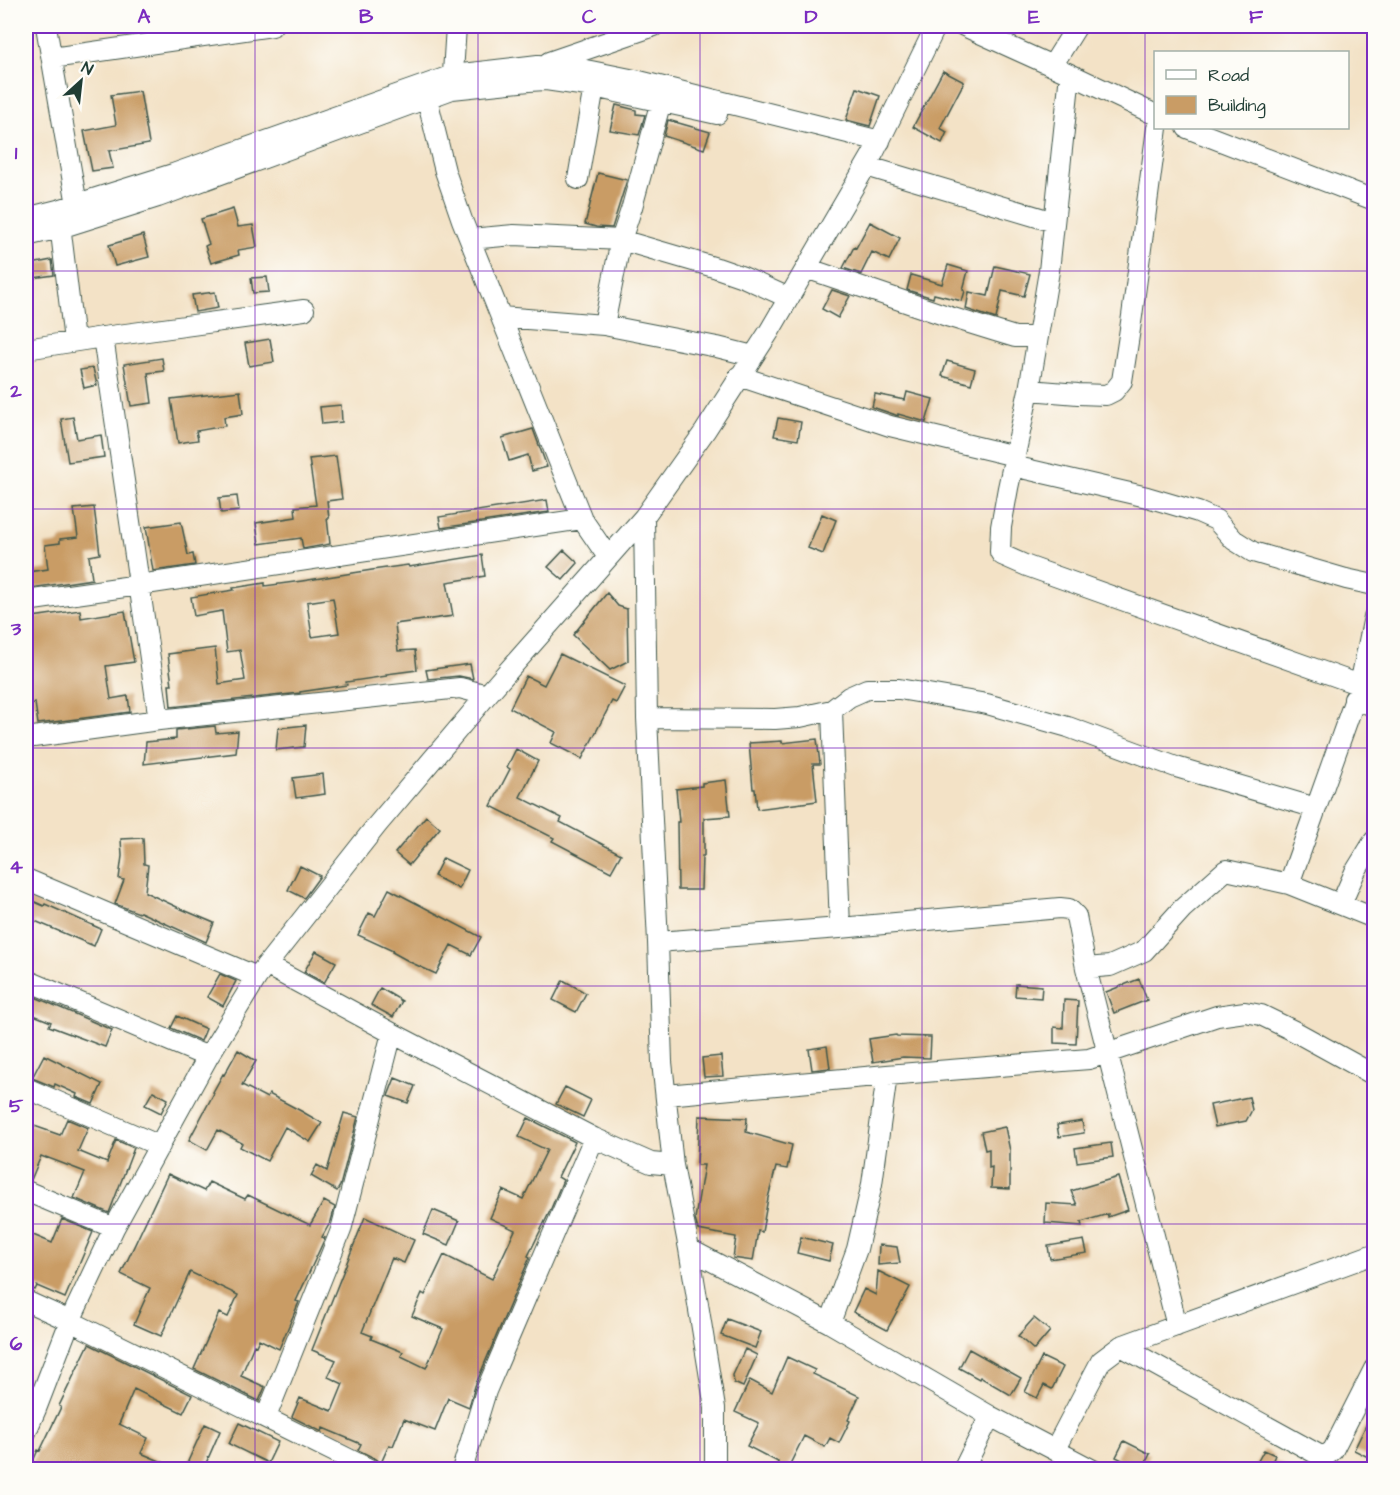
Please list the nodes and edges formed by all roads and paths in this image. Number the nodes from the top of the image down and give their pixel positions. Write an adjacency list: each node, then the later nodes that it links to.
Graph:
1 (46, 26): 9 (street)
2 (272, 26): 8 (street)
3 (456, 26): 14 (street)
4 (654, 26): 10 (street)
5 (936, 26): 20 (street)
6 (964, 26): 11 (street)
7 (1077, 26): 11 (street)
8 (226, 29): 9 (street)
9 (52, 58): 23 (street)
10 (538, 65): 13 (street); 14 (street)
11 (1052, 66): 12 (street)
12 (1070, 74): 17 (street); 25 (street)
13 (595, 79): 14 (street); 15 (street); 21 (street)
14 (452, 82): 16 (street); 23 (street)
15 (663, 94): 20 (street); 28 (street)
16 (427, 99): 23 (street); 27 (street)
17 (1154, 115)
18 (1157, 129): 40 (street)
19 (1190, 129): 22 (street)
20 (873, 153): 25 (street); 29 (street)
21 (578, 179)
22 (1374, 200)
23 (65, 214): 24 (street); 26 (street); 36 (street)
24 (26, 218)
25 (1054, 222): 35 (street)
26 (26, 236)
27 (470, 239): 28 (street); 32 (street)
28 (621, 240): 30 (street); 33 (street)
29 (806, 268): 30 (street); 35 (street)
30 (789, 298): 38 (street)
31 (304, 310): 34 (street)
32 (501, 317): 33 (street); 43 (street)
33 (604, 325): 38 (street)
34 (103, 337): 36 (street); 45 (street)
35 (1038, 337): 40 (street)
36 (75, 341): 37 (street)
37 (26, 349)
38 (753, 356): 39 (street)
39 (739, 376): 41 (street); 42 (street)
40 (1029, 390): 41 (street)
41 (1014, 461): 46 (street); 49 (street)
42 (644, 517): 44 (street); 53 (street)
43 (582, 519): 44 (street); 45 (street)
44 (608, 557): 50 (street)
45 (139, 585): 47 (street); 54 (street)
46 (1374, 585)
47 (26, 601)
48 (1374, 617): 49 (street)
49 (1357, 692): 51 (street); 56 (street)
50 (487, 695): 54 (street); 65 (street)
51 (1374, 706)
52 (832, 710): 53 (street); 56 (street); 62 (street)
53 (647, 718): 63 (street)
54 (159, 720): 55 (street)
55 (26, 738)
56 (1316, 808): 59 (street)
57 (1374, 842): 60 (street)
58 (26, 879): 65 (street)
59 (1289, 884): 60 (street); 64 (street)
60 (1341, 904): 61 (street)
61 (1374, 918)
62 (840, 928): 63 (street); 64 (street)
63 (658, 942): 73 (street)
64 (1086, 968): 68 (street)
65 (262, 971): 67 (street); 69 (street)
66 (26, 980): 69 (street)
67 (392, 1033): 74 (street); 89 (street)
68 (1108, 1053): 70 (street); 71 (street); 84 (street)
69 (208, 1057): 75 (street)
70 (887, 1075): 73 (street); 83 (street)
71 (1374, 1075)
72 (26, 1088): 75 (street)
73 (666, 1095): 76 (street)
74 (594, 1138): 76 (street); 93 (street)
75 (160, 1146): 78 (street)
76 (673, 1165): 79 (street)
77 (26, 1191): 78 (street)
78 (114, 1228): 82 (street)
79 (689, 1249): 83 (street); 94 (street)
80 (1374, 1254): 84 (street)
81 (26, 1301): 82 (street)
82 (70, 1321): 87 (street); 89 (street)
83 (830, 1323): 88 (street)
84 (1177, 1326): 85 (street)
85 (1120, 1346): 86 (street); 91 (street)
86 (1374, 1369)
87 (31, 1407): 90 (street)
88 (990, 1416): 91 (street); 95 (street)
89 (266, 1417): 92 (street)
90 (26, 1432)
91 (1055, 1449): 96 (street)
92 (371, 1470)
93 (462, 1470)
94 (715, 1470)
95 (963, 1470)
96 (1093, 1470)

